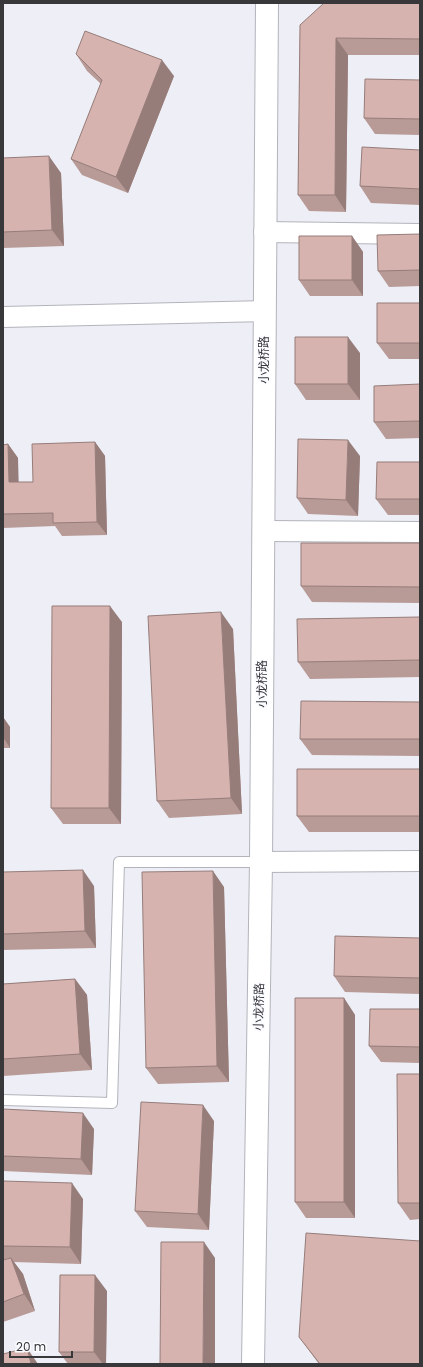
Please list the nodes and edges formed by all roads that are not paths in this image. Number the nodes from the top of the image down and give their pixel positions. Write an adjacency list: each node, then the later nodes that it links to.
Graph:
1 (267, 3): 2 (street, 小龙桥路)
2 (264, 232): 3 (street); 4 (street, 小龙桥路)
3 (420, 234)
4 (264, 311): 5 (street); 6 (street, 小龙桥路)
5 (3, 317)
6 (263, 531): 7 (street); 9 (street, 小龙桥路)
7 (420, 532)
8 (420, 861): 9 (street)
9 (261, 862): 10 (lane); 11 (street, 小龙桥路)
10 (3, 1100)
11 (253, 1364)

